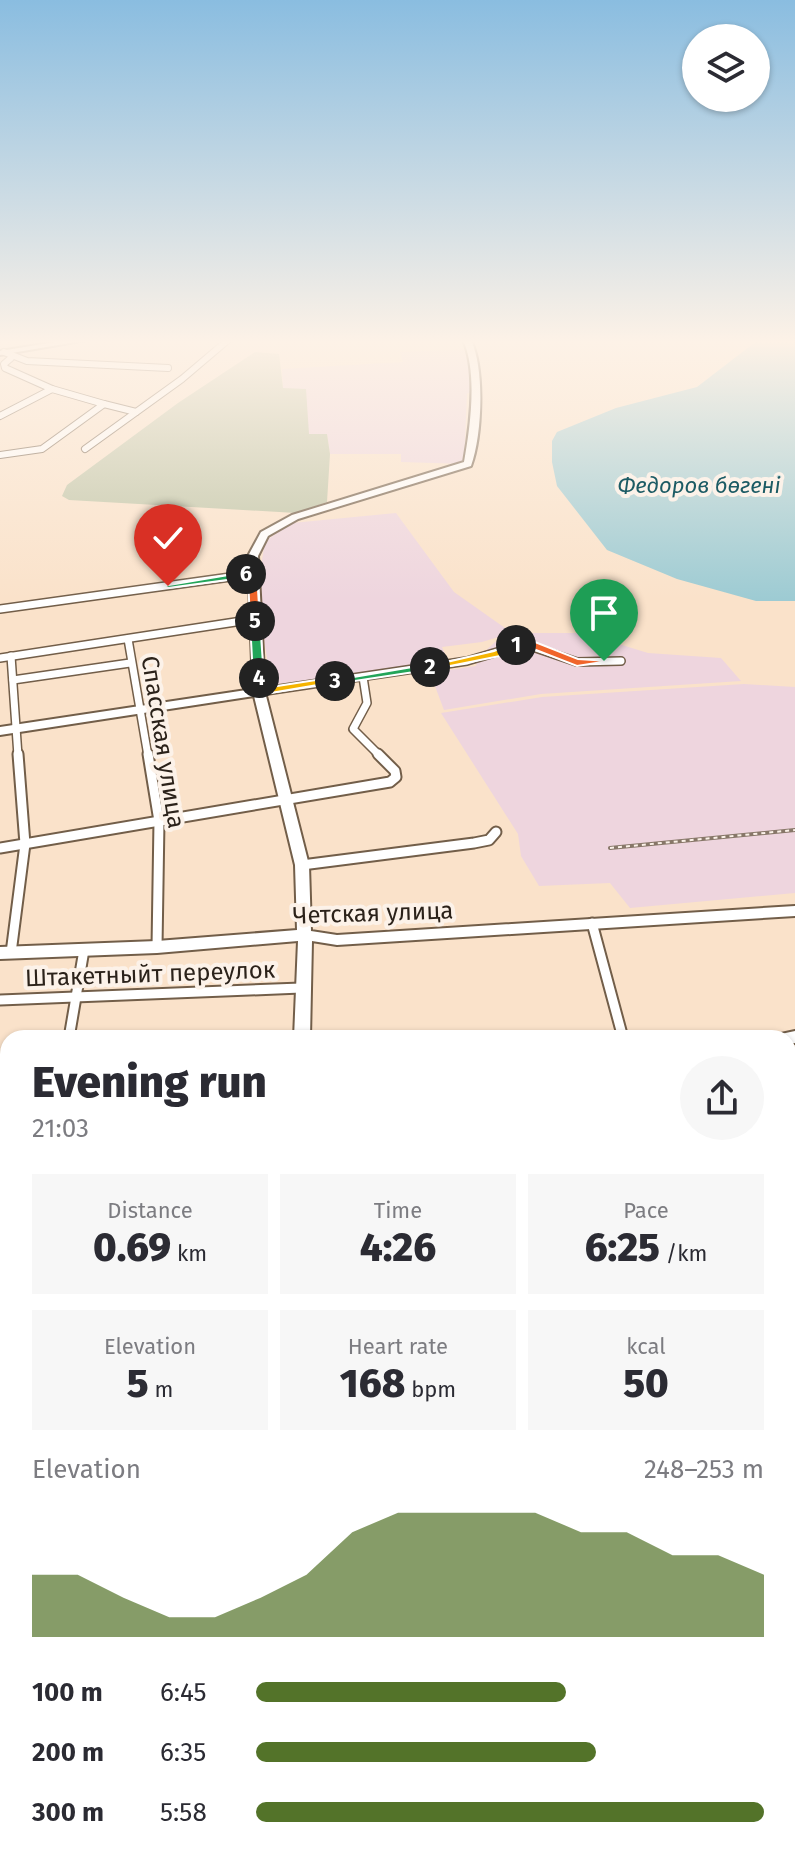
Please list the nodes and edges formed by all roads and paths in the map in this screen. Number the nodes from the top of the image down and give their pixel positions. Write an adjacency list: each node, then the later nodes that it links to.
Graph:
1 (73, 427): 5 (street)
2 (116, 427): 4 (street)
3 (472, 427): 6 (street)
4 (85, 449)
5 (0, 455)
6 (252, 574): 7 (street); 8 (street)
7 (0, 609)
8 (255, 619): 9 (street); 16 (street)
9 (128, 639): 10 (street); 13 (street, Спасская улица)
10 (11, 656): 11 (street); 15 (street)
11 (0, 658)
12 (621, 661): 14 (street)
13 (130, 663): 15 (street); 17 (street, Спасская улица)
14 (363, 677): 16 (street); 20 (street)
15 (13, 680): 18 (street)
16 (259, 692): 17 (street); 20 (street)
17 (140, 708): 18 (street); 21 (street, Спасская улица)
18 (16, 728): 19 (street); 23 (street)
19 (0, 731)
20 (287, 798): 21 (street); 25 (street)
21 (159, 821): 23 (street); 29 (street, Спасская улица)
22 (496, 832): 25 (street)
23 (25, 844): 24 (street); 31 (street)
24 (0, 848)
25 (302, 865): 28 (street)
26 (795, 911): 27 (street, Четская улица)
27 (592, 923): 28 (street, Четская улица); 37 (street)
28 (305, 935): 29 (street, Четская улица); 32 (street)
29 (157, 947): 30 (street, Четская улица)
30 (84, 950): 31 (street, Четская улица); 33 (street)
31 (6, 953)
32 (301, 988): 33 (street, Штакетныйт переулок); 36 (street)
33 (75, 997): 34 (street, Штакетныйт переулок); 35 (street)
34 (0, 1000)
35 (70, 1030)
36 (302, 1030)
37 (621, 1030)

